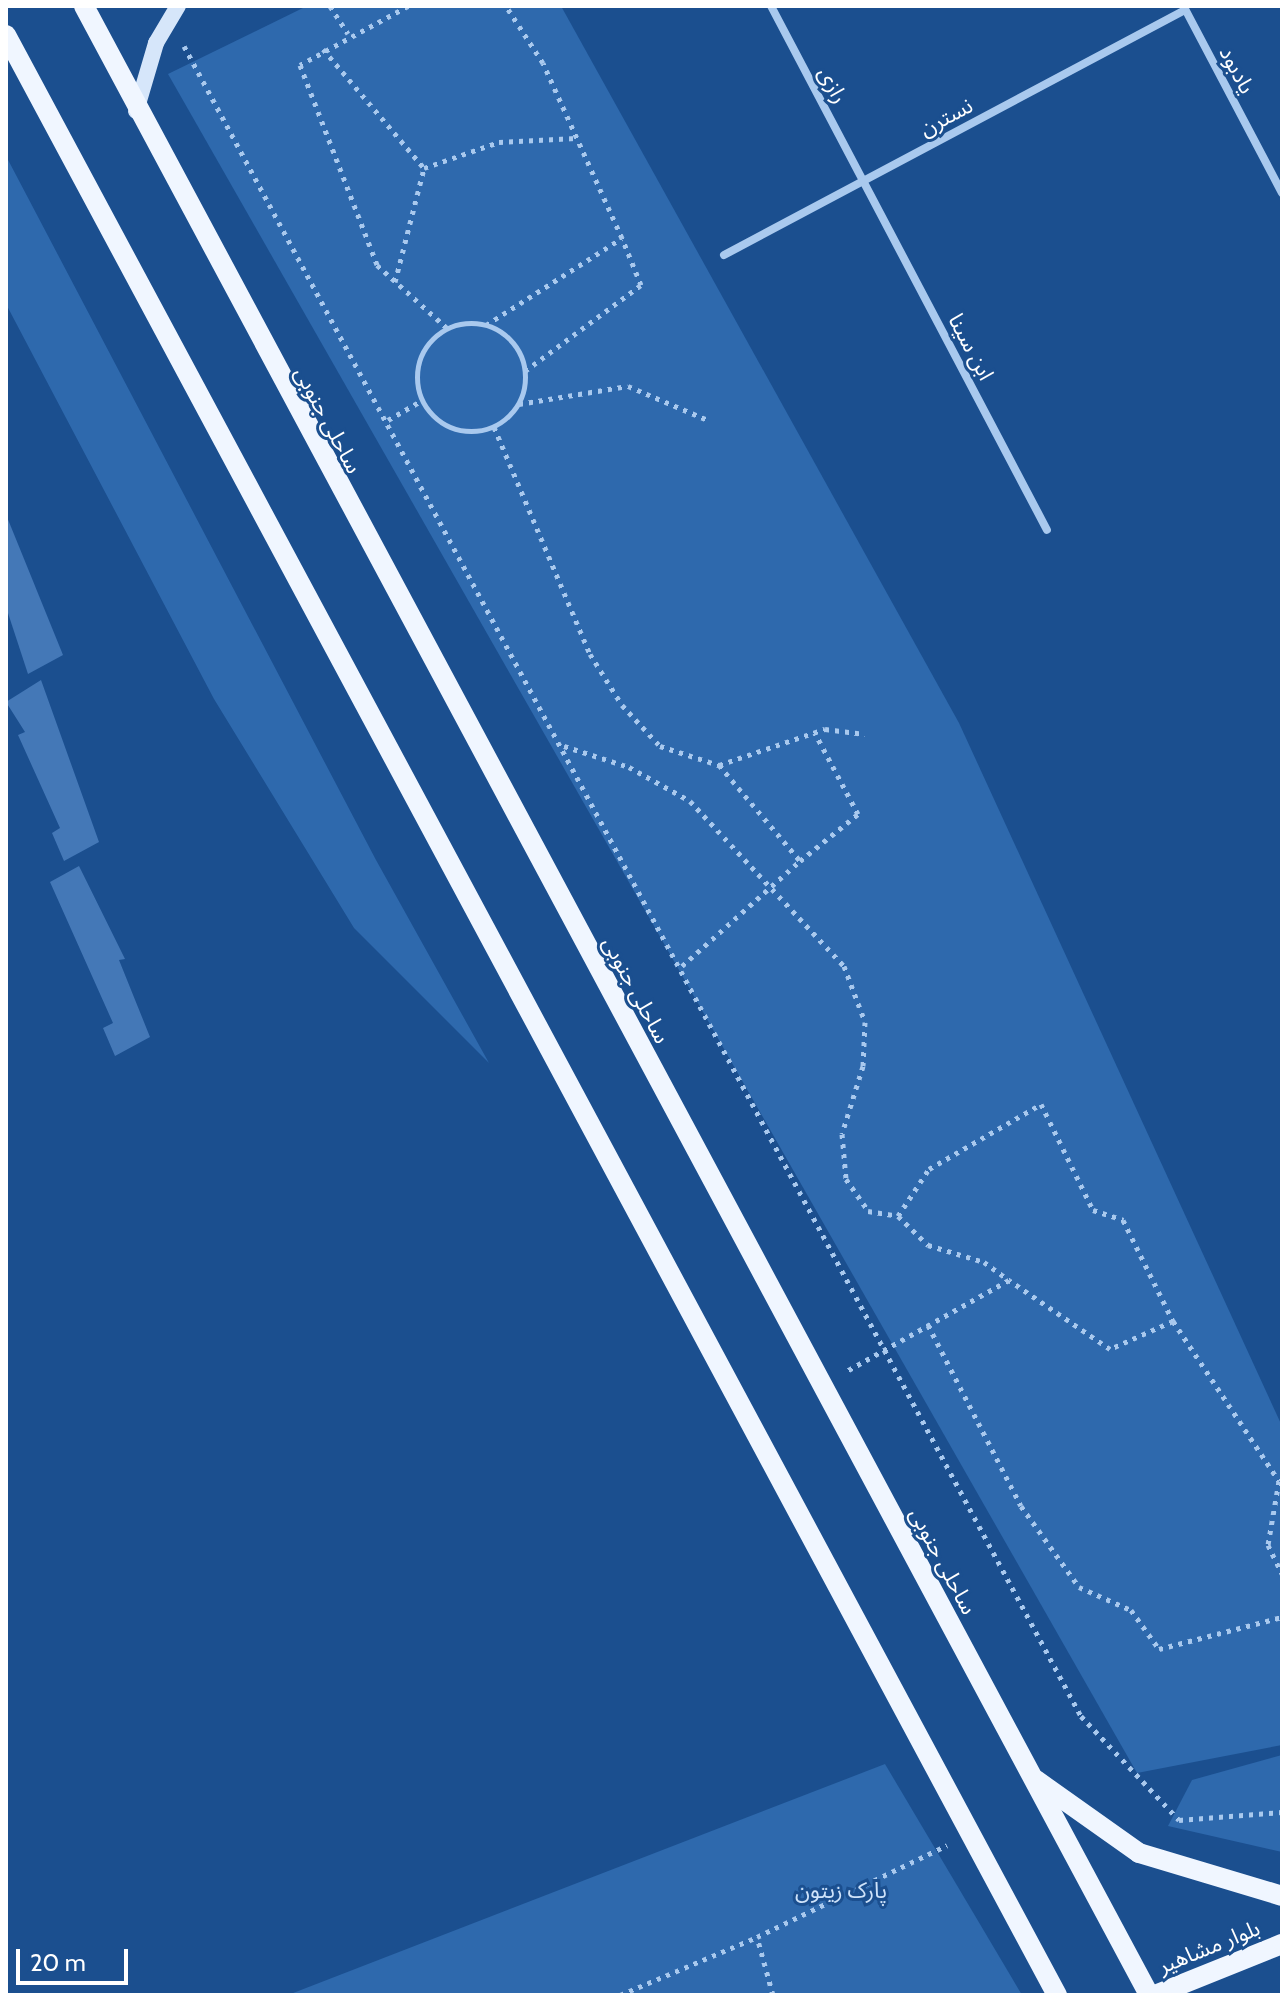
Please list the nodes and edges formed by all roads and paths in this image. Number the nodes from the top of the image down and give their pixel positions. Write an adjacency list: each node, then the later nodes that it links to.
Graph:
1 (84, 6): 11 (main road, ساحلی جنوبی)
2 (330, 6): 8 (path)
3 (408, 6): 8 (path)
4 (506, 6): 12 (path)
5 (771, 6): 14 (street, رازی)
6 (1184, 8): 14 (street, نسترن); 15 (street, یادبود)
7 (174, 13): 11 (street); 24 (path)
8 (348, 34): 10 (path)
9 (6, 35): 45 (main road)
10 (323, 49): 13 (path); 18 (path)
11 (136, 112): 40 (main road, ساحلی جنوبی)
12 (576, 138): 13 (path); 16 (path)
13 (424, 168): 18 (path)
14 (864, 181): 17 (street, نسترن); 27 (street, ابن سینا)
15 (1282, 193)
16 (622, 238): 19 (path); 21 (path)
17 (724, 255)
18 (395, 282): 20 (path)
19 (486, 325): 20 (path); 21 (path)
20 (447, 328): 22 (path)
21 (525, 371): 23 (path)
22 (421, 401): 24 (path); 26 (path)
23 (518, 404): 25 (path); 26 (path)
24 (388, 420): 30 (path)
25 (710, 421)
26 (494, 427): 31 (path)
27 (1047, 530)
28 (815, 733): 29 (path); 31 (path); 32 (path)
29 (865, 734)
30 (563, 745): 33 (path); 34 (path)
31 (719, 765): 32 (path)
32 (800, 861): 33 (path)
33 (774, 891): 34 (path); 35 (path)
34 (682, 966): 39 (path)
35 (898, 1216): 36 (path); 37 (path)
36 (1009, 1280): 37 (path); 38 (path)
37 (1173, 1321): 41 (path)
38 (928, 1325): 39 (path); 42 (path)
39 (885, 1348): 40 (path); 44 (path)
40 (822, 1385): 43 (main road, ساحلی جنوبی)
41 (1282, 1574)
42 (1282, 1617)
43 (1033, 1777): 46 (main road); 52 (main road, ساحلی جنوبی)
44 (1282, 1812)
45 (972, 1833): 47 (path); 51 (main road)
46 (1282, 1896)
47 (757, 1937): 49 (path); 50 (path)
48 (1282, 1944): 52 (main road, بلوار مشاهیر)
49 (620, 1995)
50 (773, 1995)
51 (1057, 1995)
52 (1152, 1995)

